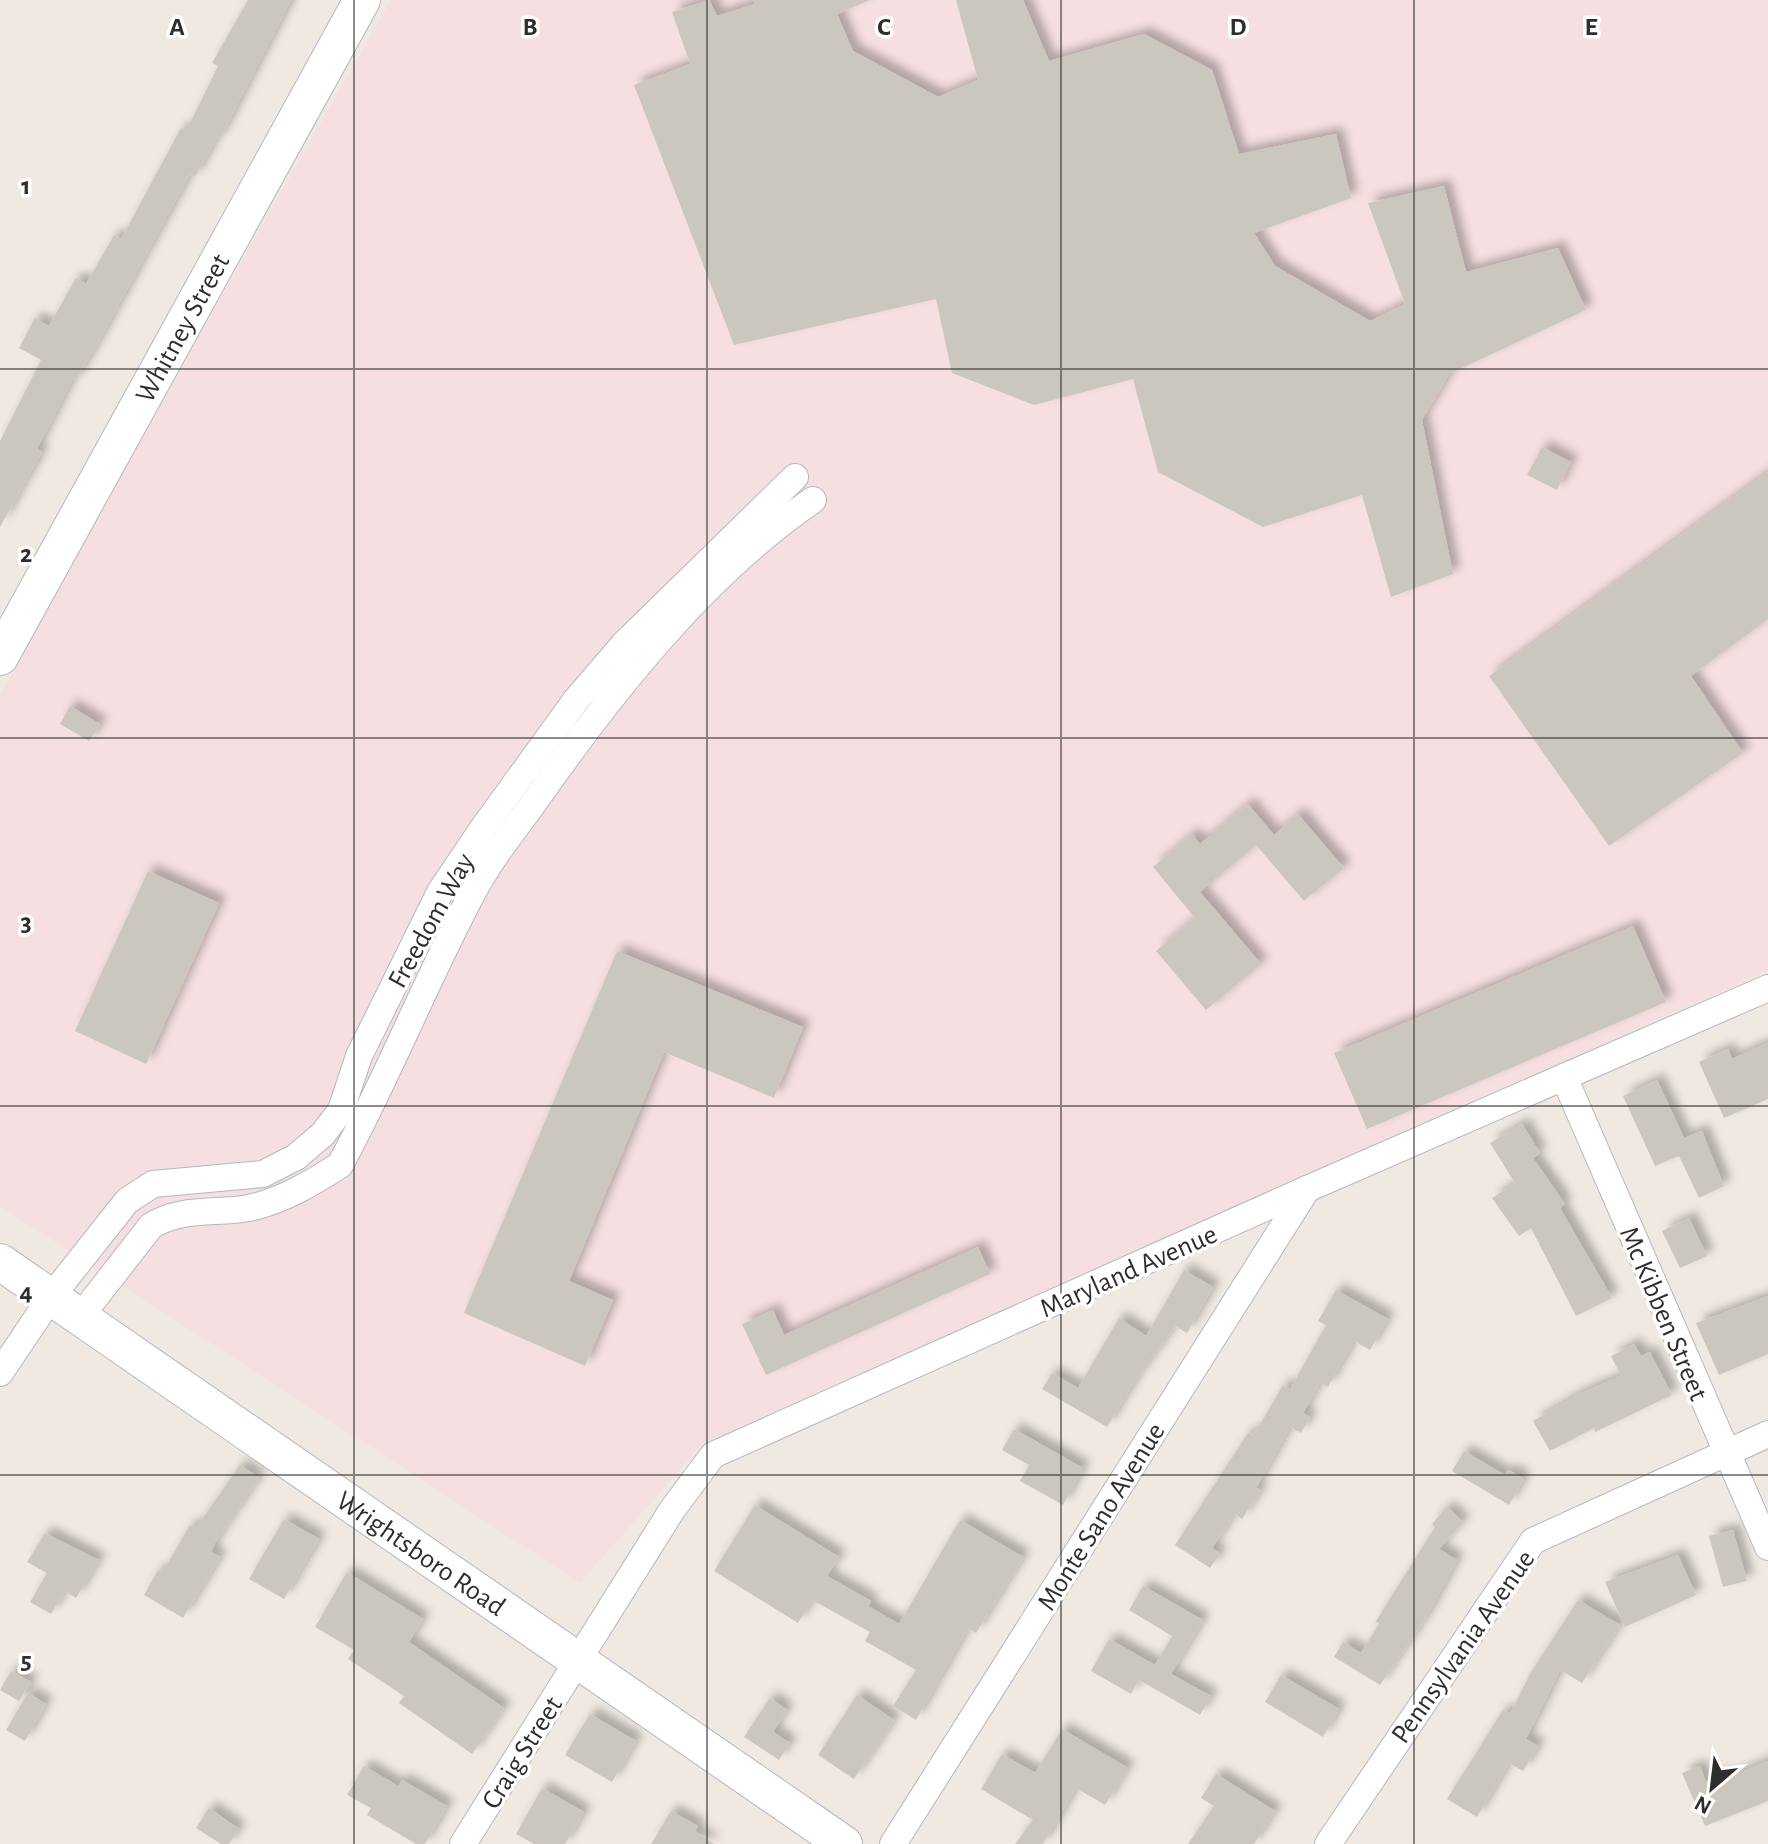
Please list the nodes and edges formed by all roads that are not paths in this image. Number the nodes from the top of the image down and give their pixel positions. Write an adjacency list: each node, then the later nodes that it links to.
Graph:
1 (362, 0): 4 (main road, Whitney Street)
2 (795, 477): 9 (street, Freedom Way)
3 (813, 500): 9 (street, Freedom Way)
4 (0, 657)
5 (1768, 988): 6 (street, Maryland Avenue)
6 (1564, 1077): 7 (street, Maryland Avenue); 12 (street, Mc Kibben Street)
7 (1307, 1189): 14 (street, Maryland Avenue); 17 (street, Monte Sano Avenue)
8 (0, 1262): 9 (main road, Wrightsboro Road)
9 (65, 1307): 10 (street); 14 (main road, Wrightsboro Road)
10 (0, 1373)
11 (1768, 1434): 12 (street, Pennsylvania Avenue)
12 (1724, 1453): 13 (street, Mc Kibben Street); 18 (street, Pennsylvania Avenue)
13 (1768, 1547)
14 (578, 1661): 15 (street, Craig Street); 16 (main road, Wrightsboro Road)
15 (463, 1844)
16 (844, 1844)
17 (893, 1844)
18 (1328, 1844)

